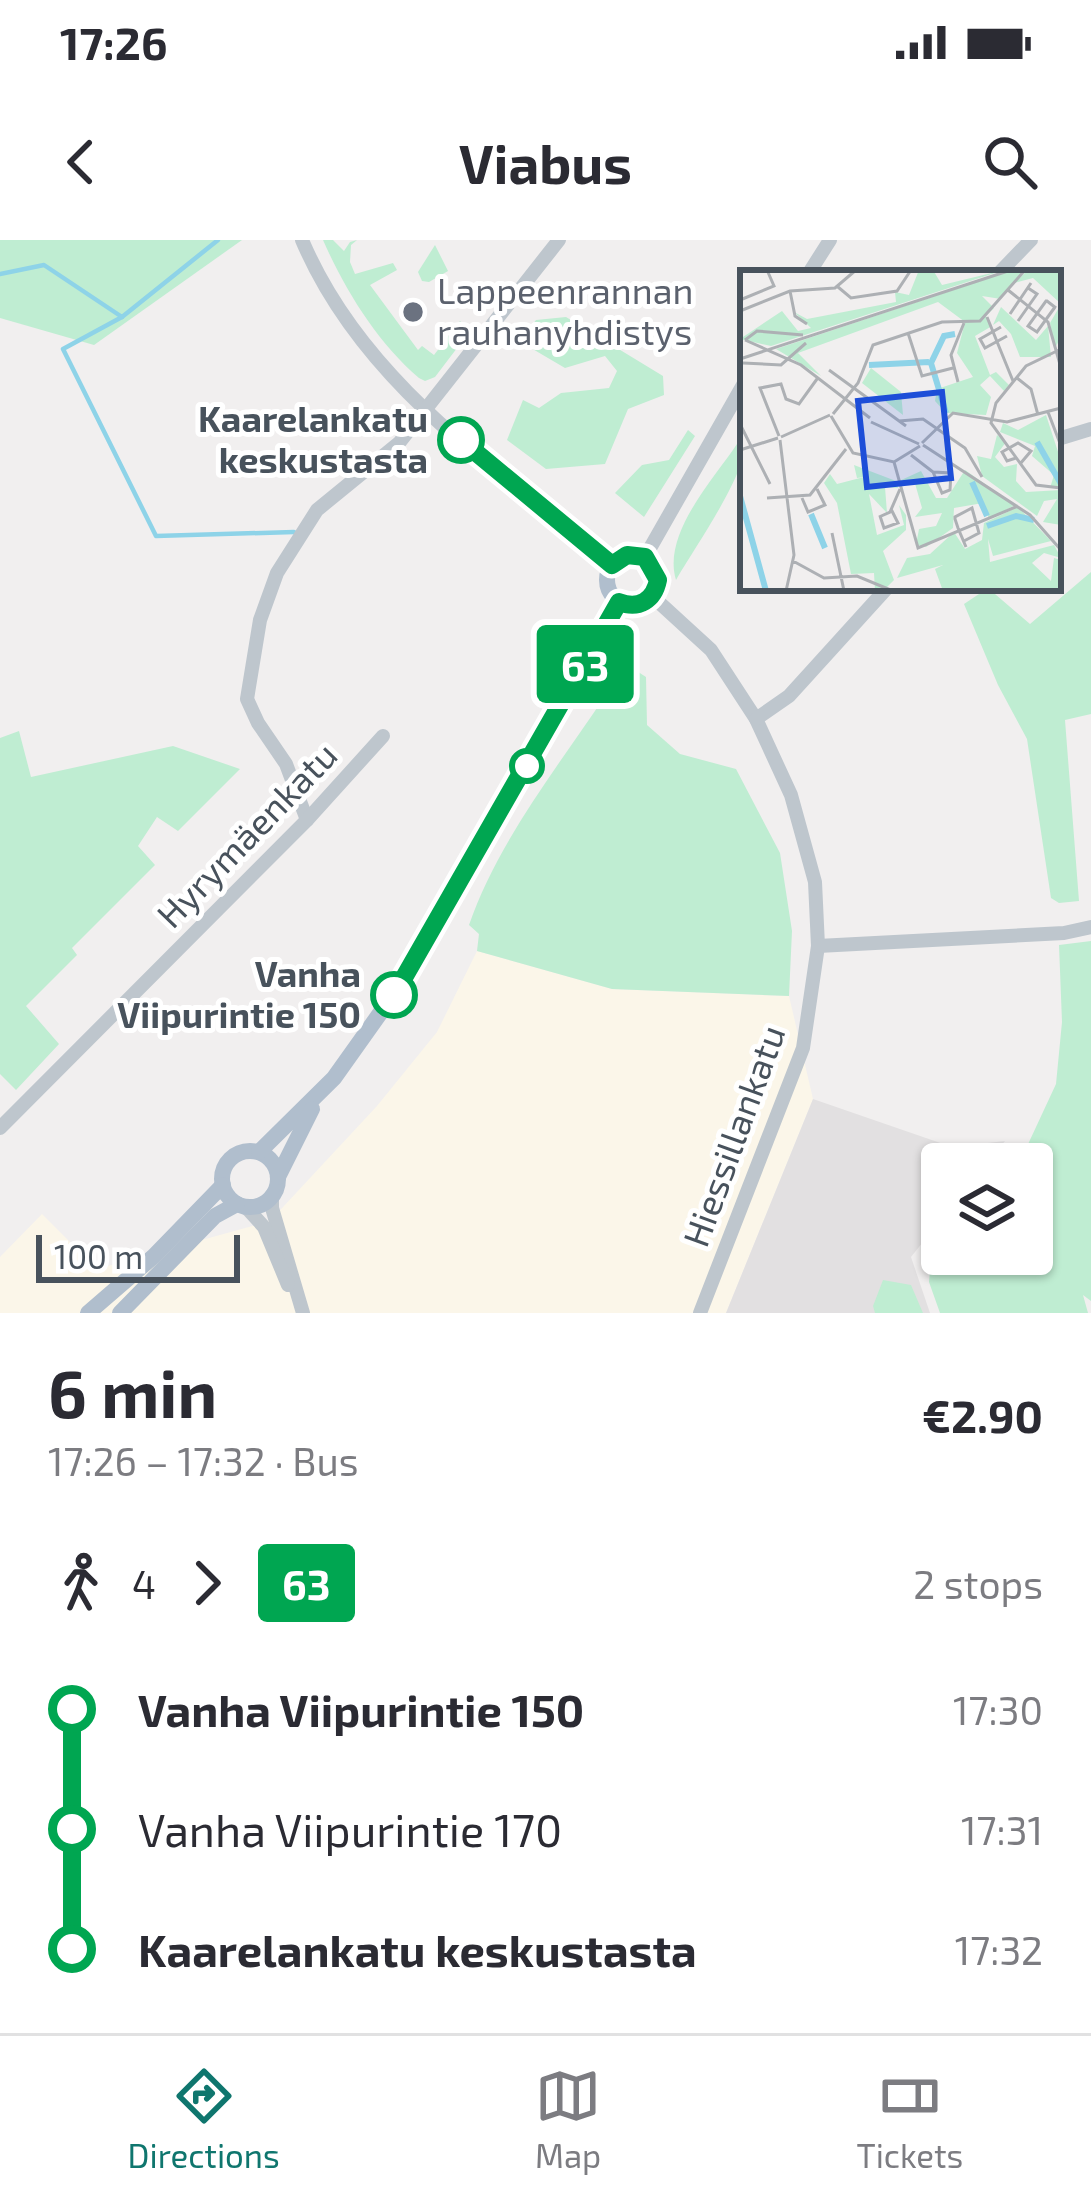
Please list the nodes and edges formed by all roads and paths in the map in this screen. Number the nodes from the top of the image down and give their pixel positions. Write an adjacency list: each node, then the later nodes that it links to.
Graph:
1 (302, 240): 8 (street)
2 (559, 240): 8 (street)
3 (830, 240): 5 (street)
4 (1031, 240): 6 (street)
5 (811, 270)
6 (1002, 270)
7 (740, 390): 11 (street)
8 (427, 412): 12 (street); 18 (street)
9 (1091, 428): 10 (street)
10 (1061, 438)
11 (645, 557): 12 (main road); 14 (main road)
12 (612, 565): 15 (main road)
13 (884, 591): 16 (street)
14 (652, 596): 15 (main road); 16 (street, Hiessillankatu)
15 (619, 602): 21 (main road)
16 (756, 719): 20 (street, Hiessillankatu)
17 (383, 736): 18 (street, Hyrymäenkatu)
18 (307, 820): 22 (street, Hyrymäenkatu)
19 (1091, 928): 20 (street)
20 (818, 946): 29 (street, Hiessillankatu)
21 (320, 1094): 23 (main road); 25 (main road)
22 (0, 1129)
23 (259, 1152): 24 (main road); 25 (main road)
24 (223, 1185): 26 (main road); 27 (main road)
25 (275, 1186): 26 (main road); 26 (street)
26 (241, 1205): 28 (main road)
27 (88, 1313)
28 (119, 1313)
29 (700, 1313)

